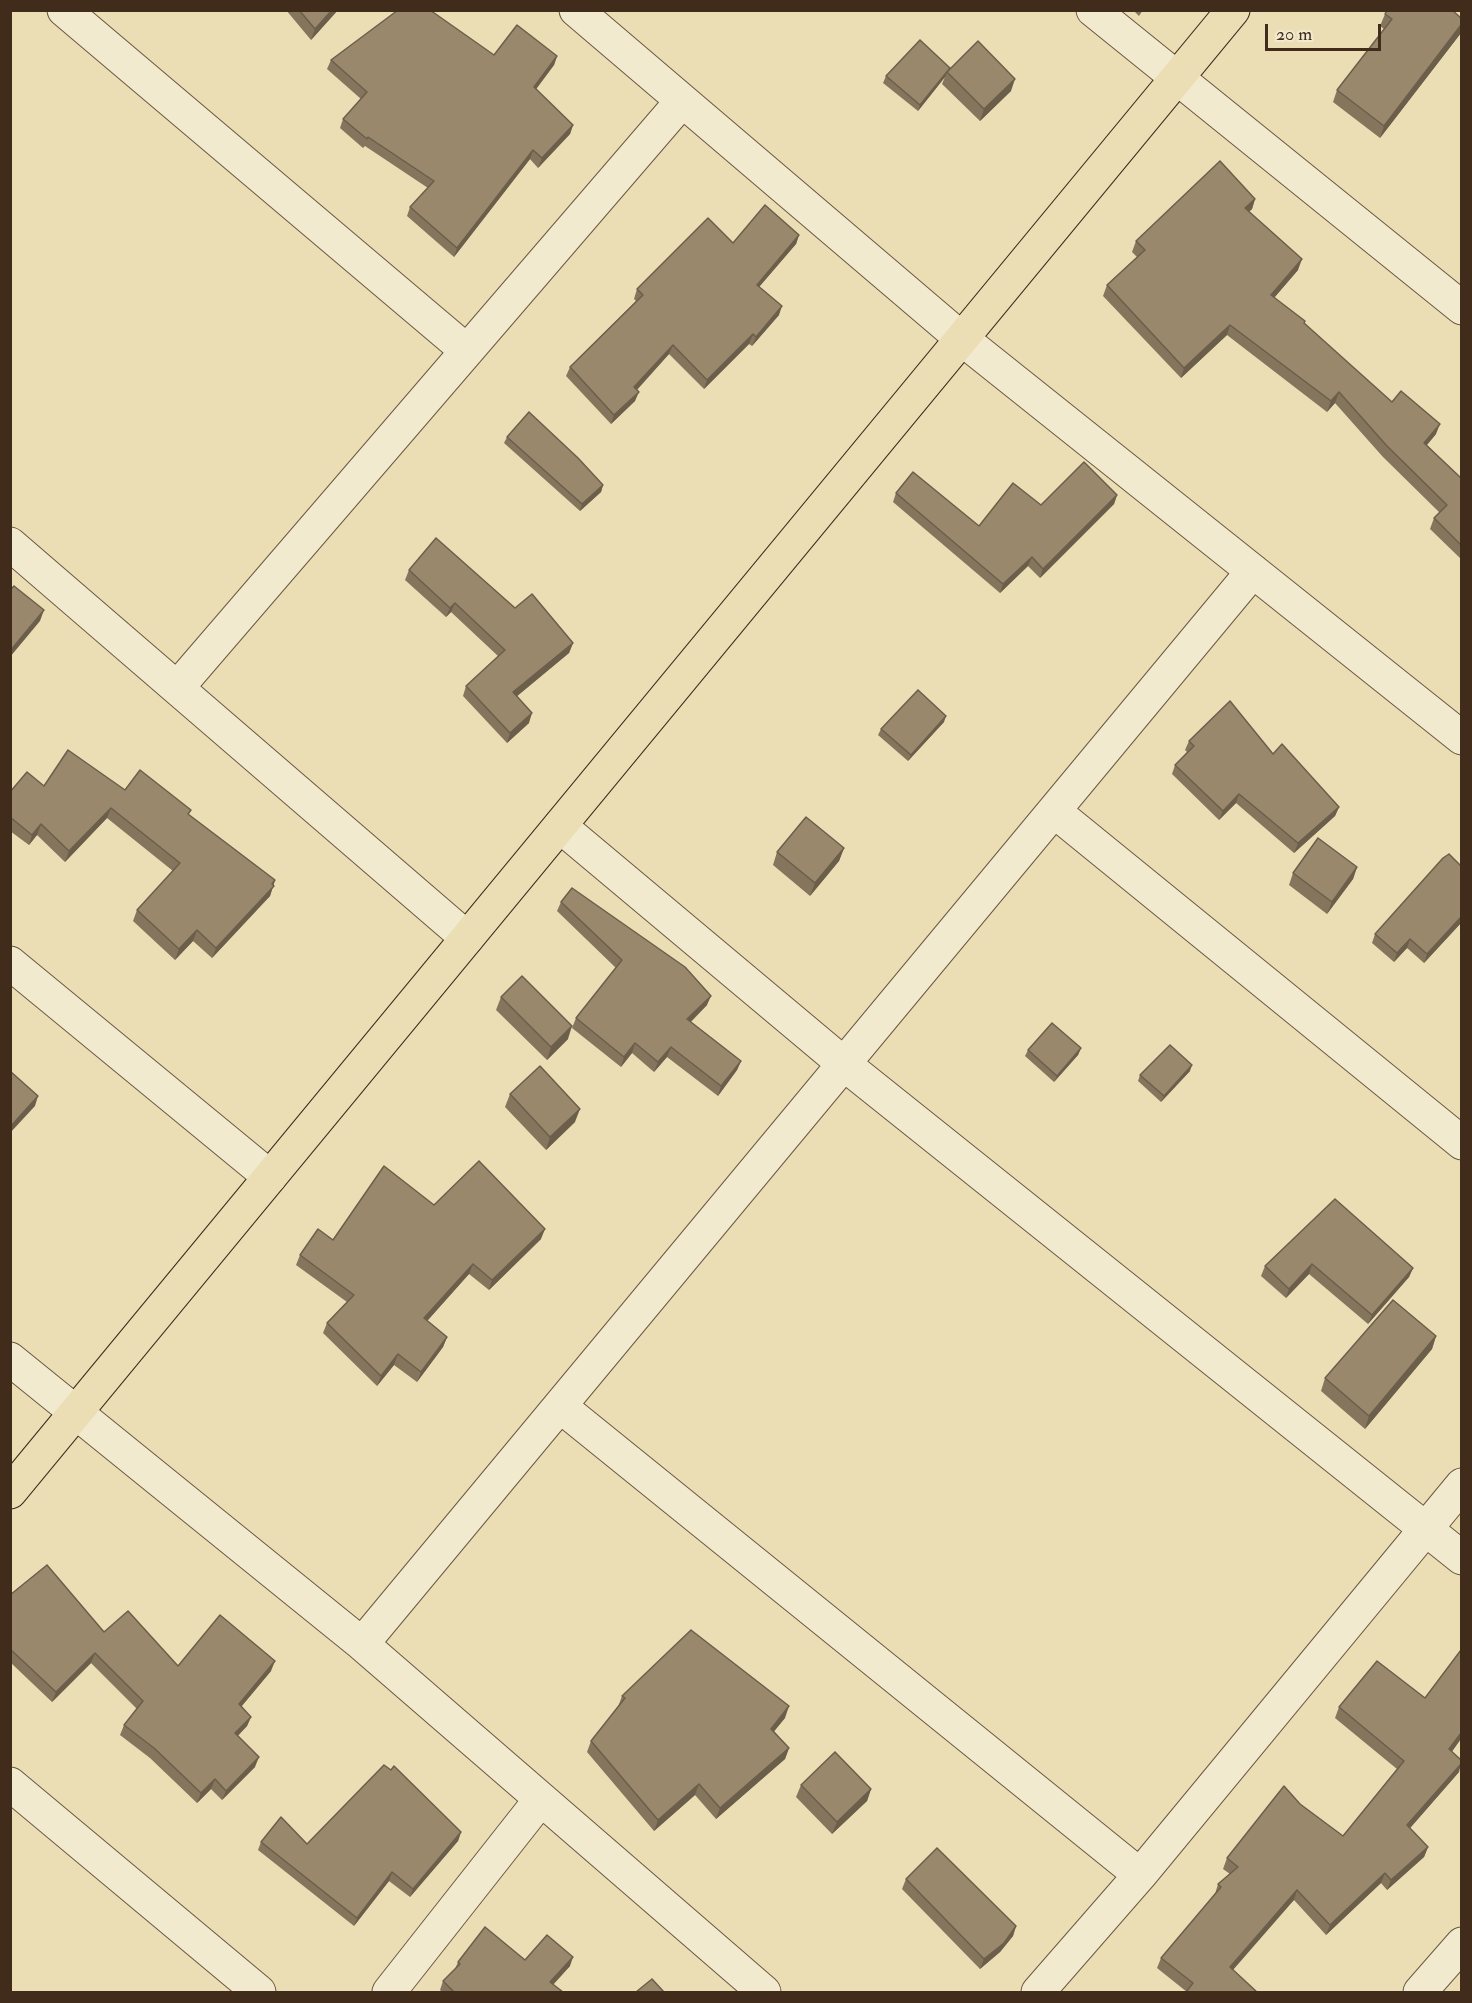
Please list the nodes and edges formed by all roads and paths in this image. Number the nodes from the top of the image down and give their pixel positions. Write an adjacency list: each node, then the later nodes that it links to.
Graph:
1 (64, 10): 9 (street)
2 (576, 10): 6 (street)
3 (1094, 10): 5 (street)
4 (1233, 10): 5 (main road)
5 (1177, 78): 7 (street); 8 (main road)
6 (682, 101): 8 (street); 9 (street)
7 (1461, 308)
8 (962, 339): 11 (street); 15 (main road)
9 (467, 351): 12 (street)
10 (10, 544): 12 (street)
11 (1253, 572): 13 (street); 14 (street)
12 (177, 688): 16 (street)
13 (1461, 738)
14 (1054, 811): 18 (street); 19 (street)
15 (560, 826): 16 (main road); 18 (street)
16 (467, 938): 20 (main road)
17 (10, 963): 20 (street)
18 (844, 1064): 22 (street); 26 (street)
19 (1461, 1143)
20 (270, 1177): 23 (main road)
21 (10, 1359): 23 (street)
22 (560, 1407): 28 (street); 31 (street)
23 (76, 1412): 25 (main road); 28 (street)
24 (1461, 1485): 26 (street)
25 (10, 1491)
26 (1425, 1529): 27 (street); 31 (street)
27 (1461, 1558)
28 (362, 1644): 30 (street)
29 (10, 1784): 33 (street)
30 (541, 1799): 34 (street); 35 (street)
31 (1140, 1875): 36 (street)
32 (1455, 1966): 37 (street)
33 (259, 1992)
34 (389, 1992)
35 (764, 1992)
36 (1038, 1992)
37 (1420, 1992)

